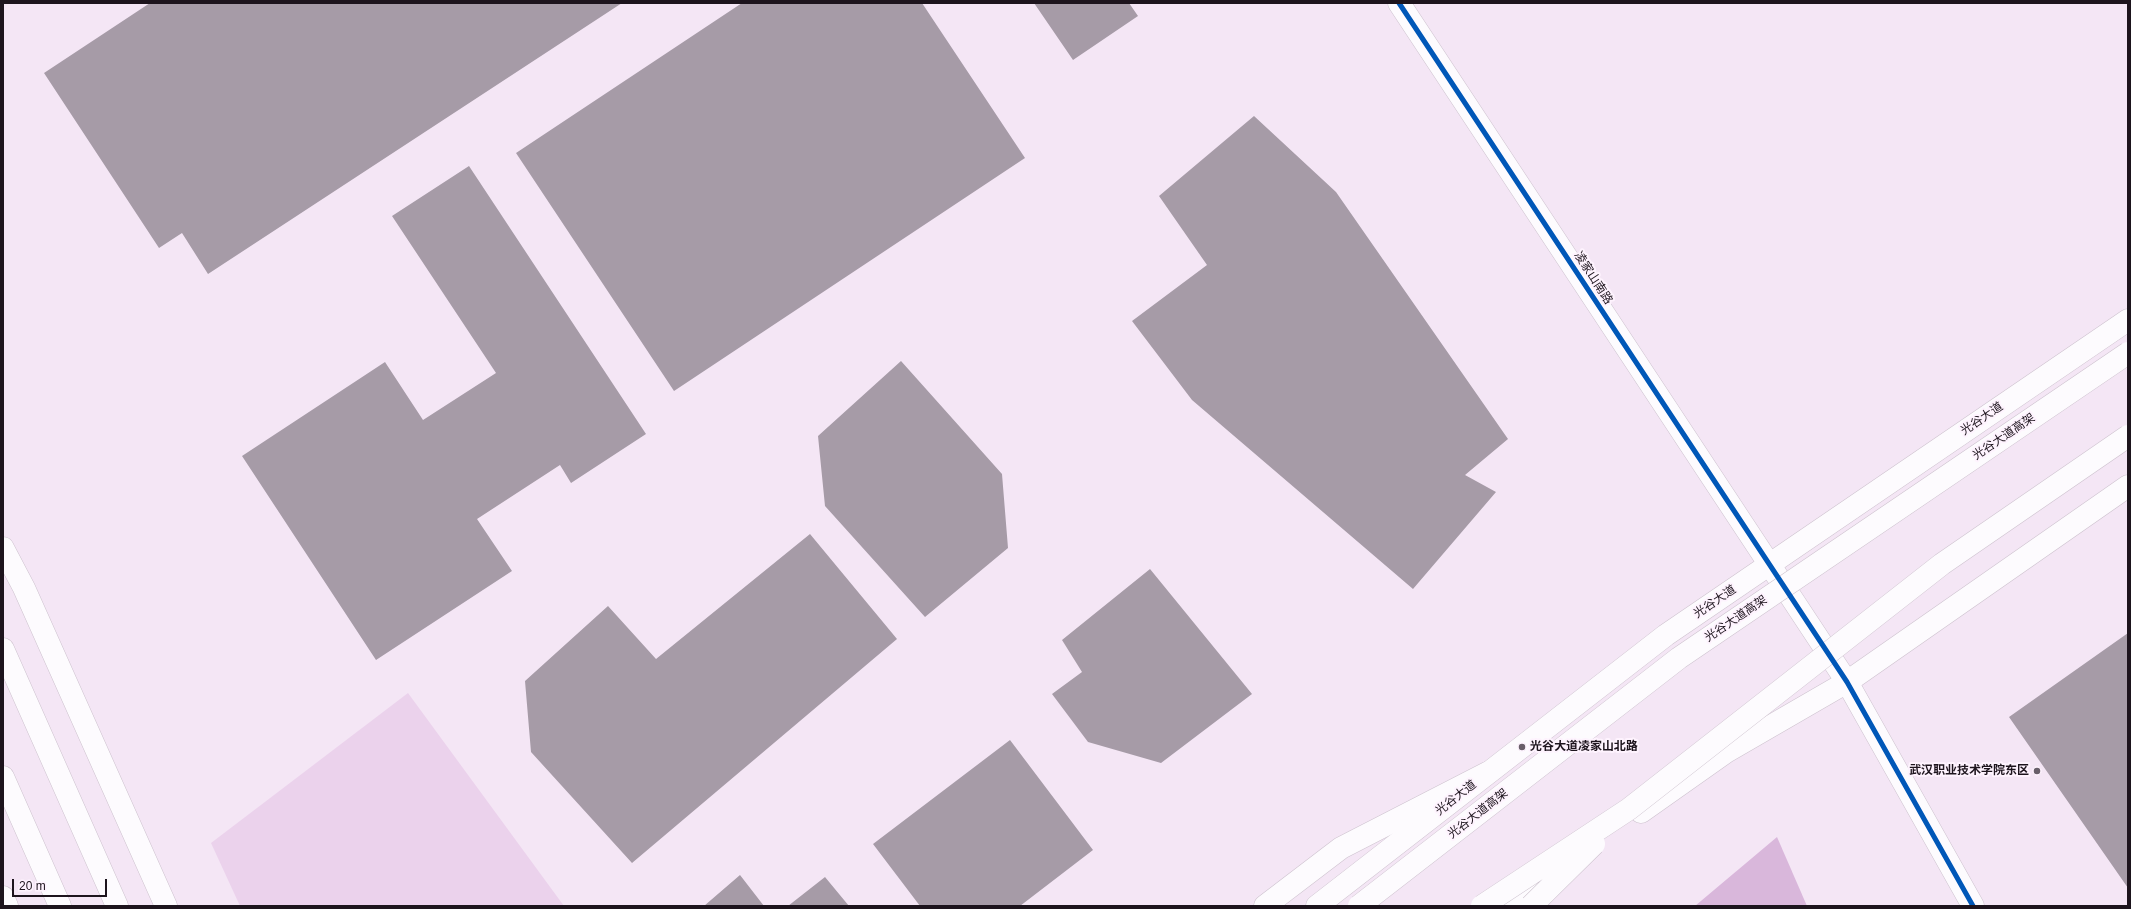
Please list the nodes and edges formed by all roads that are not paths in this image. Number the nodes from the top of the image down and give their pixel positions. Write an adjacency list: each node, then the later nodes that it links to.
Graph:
1 (1399, 3): 7 (main road, 凌家山南路)
2 (2128, 320): 7 (main road, 光谷大道)
3 (2128, 353): 20 (main road, 光谷大道高架, bridge)
4 (2128, 436): 12 (main road, bridge)
5 (2128, 486): 9 (main road)
6 (3, 548): 17 (main road)
7 (1770, 565): 9 (main road, 凌家山南路); 10 (main road, 光谷大道)
8 (3, 649): 16 (main road)
9 (1847, 682): 22 (main road); 24 (main road, 凌家山南路)
10 (1487, 773): 18 (main road); 19 (main road, 光谷大道)
11 (3, 777): 15 (main road)
12 (1630, 809): 21 (main road, bridge); 23 (main road, bridge)
13 (3, 897): 14 (main road)
14 (7, 906)
15 (60, 906)
16 (117, 906)
17 (166, 906)
18 (1265, 906)
19 (1317, 906)
20 (1359, 906)
21 (1482, 906)
22 (1506, 906)
23 (1531, 906)
24 (1974, 906)

